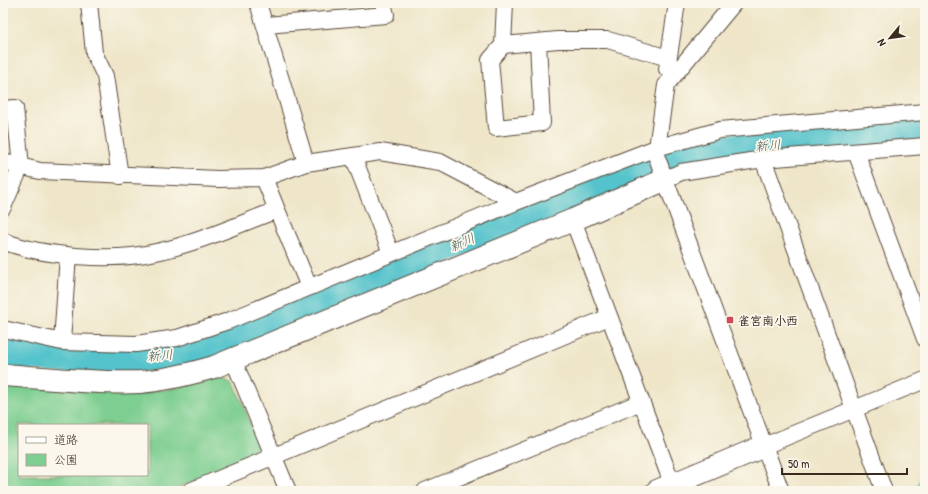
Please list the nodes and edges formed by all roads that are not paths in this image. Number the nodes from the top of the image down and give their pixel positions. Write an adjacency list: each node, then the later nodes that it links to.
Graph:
1 (89, 3): 22 (street)
2 (258, 3): 7 (street)
3 (383, 3): 7 (street)
4 (505, 3): 9 (street)
5 (677, 3): 10 (street)
6 (734, 3): 11 (street)
7 (266, 25): 19 (street)
8 (538, 42): 9 (street); 9 (street); 10 (street)
9 (504, 45)
10 (668, 58): 11 (street)
11 (666, 85): 20 (street)
12 (3, 109): 21 (street)
13 (925, 112): 20 (street)
14 (925, 146): 15 (street)
15 (856, 152): 17 (street); 34 (street)
16 (353, 156): 19 (street); 24 (street); 29 (street)
17 (763, 159): 20 (street); 40 (street)
18 (3, 162): 21 (street)
19 (306, 163): 23 (street)
20 (659, 163): 24 (street); 27 (street); 41 (street)
21 (21, 166): 22 (street); 25 (street)
22 (120, 176): 23 (street)
23 (264, 178): 26 (street)
24 (516, 202): 29 (street)
25 (3, 207)
26 (277, 210): 30 (street); 31 (street)
27 (573, 220): 32 (street); 36 (street)
28 (3, 241): 30 (street)
29 (391, 253): 31 (street)
30 (68, 255): 35 (street)
31 (309, 287): 35 (street)
32 (609, 317): 39 (street); 42 (street)
33 (3, 329): 35 (street)
34 (925, 339)
35 (62, 342)
36 (233, 359): 37 (street); 42 (street)
37 (3, 375)
38 (925, 380): 40 (street)
39 (641, 402): 43 (street); 46 (street)
40 (853, 410): 41 (street); 48 (street)
41 (764, 446): 43 (street); 47 (street)
42 (273, 456): 44 (street); 45 (street)
43 (668, 489)
44 (190, 491)
45 (288, 491)
46 (425, 491)
47 (781, 491)
48 (884, 491)

